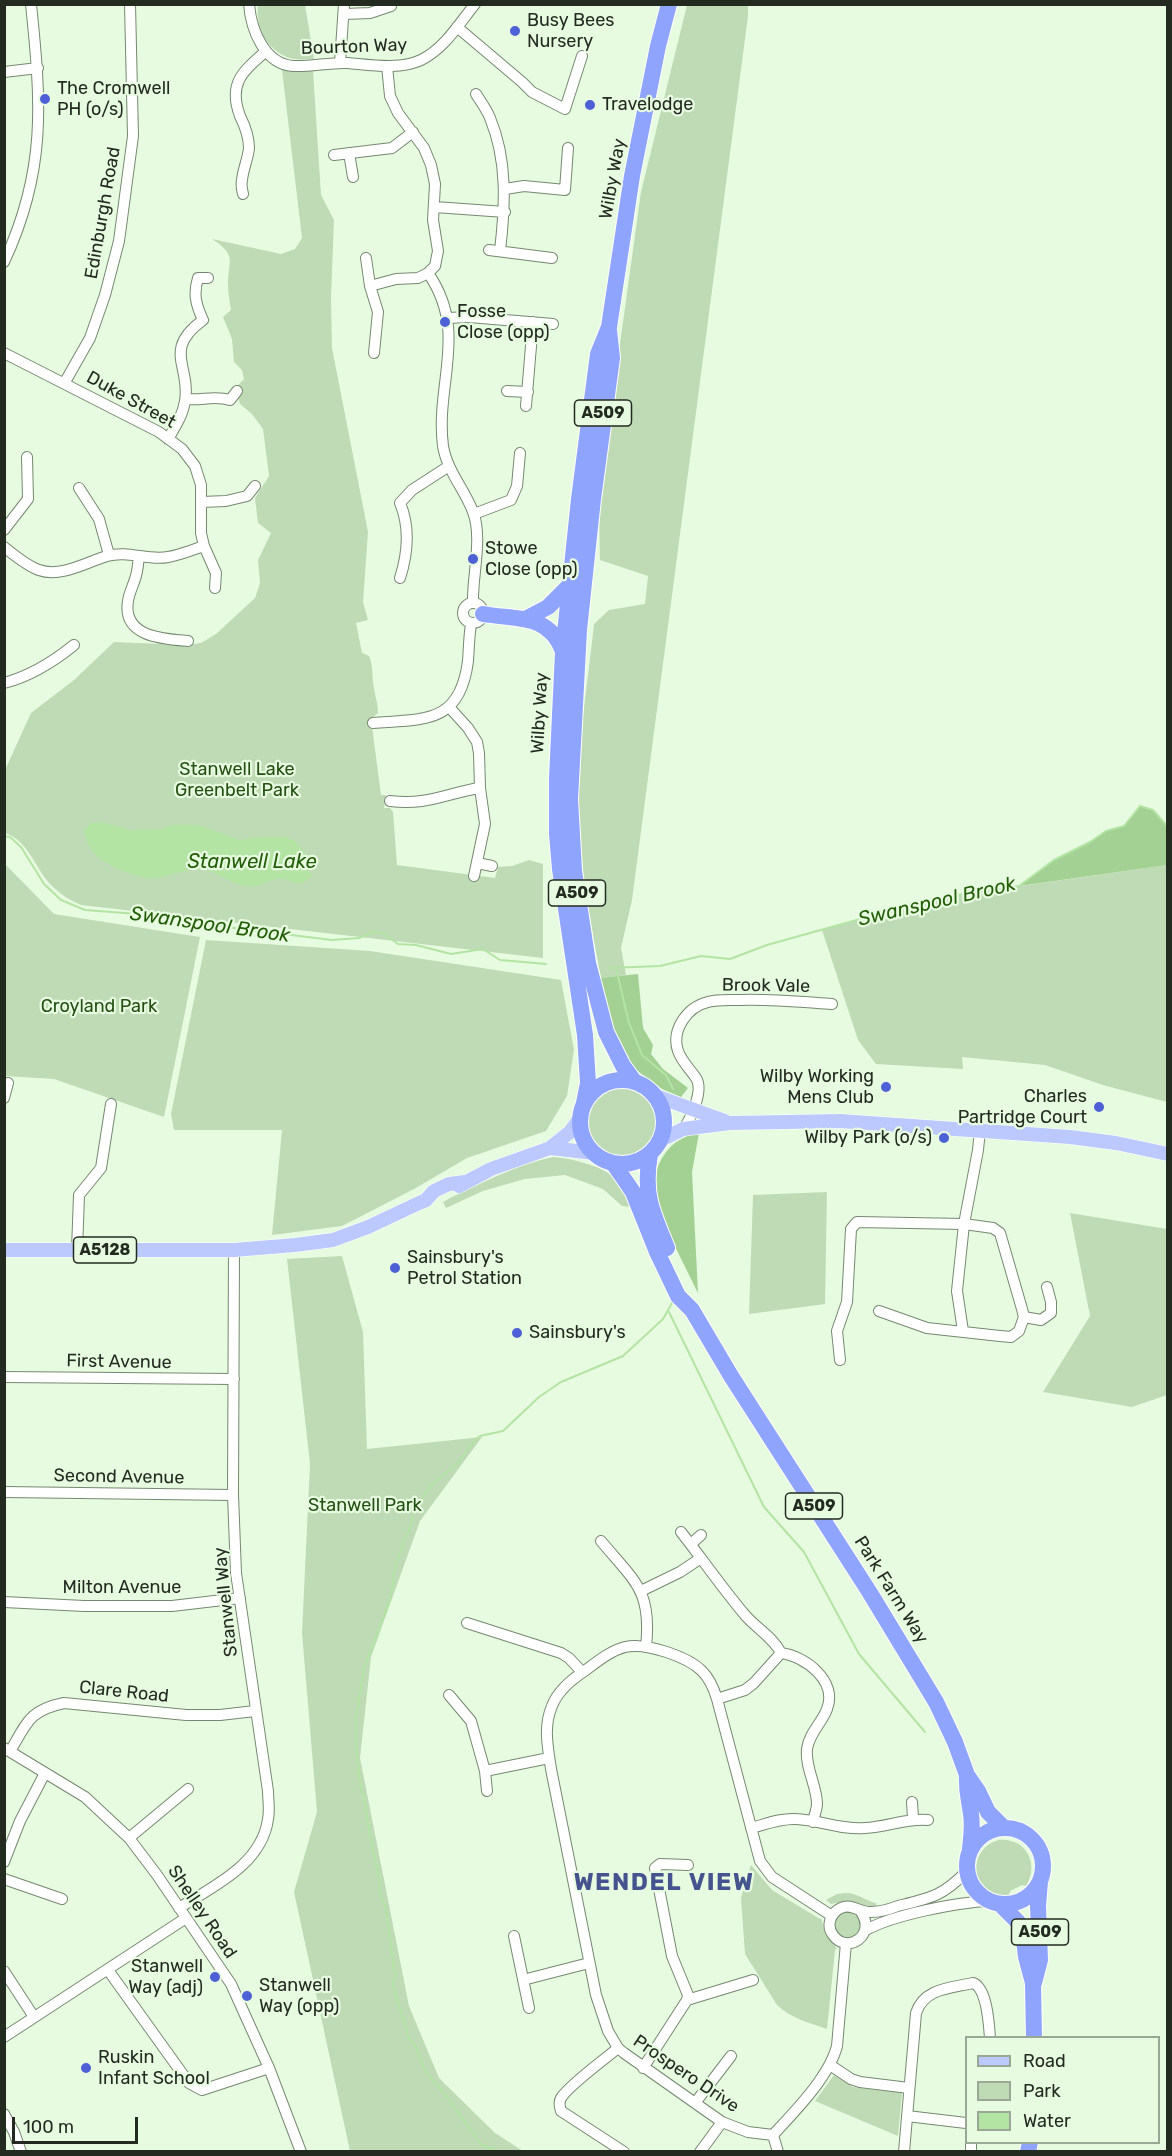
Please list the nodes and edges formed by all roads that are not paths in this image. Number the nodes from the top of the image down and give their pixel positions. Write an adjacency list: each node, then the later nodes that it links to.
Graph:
1 (31, 4): 13 (street)
2 (130, 4): 39 (street, Edinburgh Road)
3 (249, 4): 9 (street)
4 (391, 4): 7 (street)
5 (475, 4): 8 (street, Bourton Way)
6 (669, 4): 36 (highway, Wilby Way / A509)
7 (345, 9): 11 (street)
8 (457, 27): 10 (street); 12 (street, Bourton Way)
9 (265, 52): 11 (street, Bourton Way); 22 (street)
10 (582, 56)
11 (340, 63): 12 (street, Bourton Way)
12 (387, 66): 16 (street)
13 (38, 68): 14 (street); 29 (street)
14 (4, 72)
15 (476, 94): 23 (street)
16 (413, 132): 18 (street); 25 (street)
17 (568, 148): 23 (street)
18 (349, 153): 19 (street); 20 (street)
19 (334, 155)
20 (353, 177)
21 (230, 180): 22 (street)
22 (242, 180): 24 (street)
23 (505, 189): 26 (street)
24 (243, 194)
25 (435, 207): 26 (street); 30 (street)
26 (505, 212): 28 (street)
27 (366, 258): 32 (street)
28 (552, 258)
29 (4, 262)
30 (428, 273): 32 (street); 33 (street)
31 (200, 274): 43 (street)
32 (370, 286): 38 (street)
33 (448, 318): 34 (street); 48 (street)
34 (533, 322): 35 (street); 42 (street)
35 (553, 324)
36 (609, 327): 62 (highway, Wilby Way / A509); 77 (highway, Wilby Way / A509)
37 (4, 353): 39 (street, Duke Street)
38 (374, 353)
39 (65, 382): 45 (street, Duke Street)
40 (237, 391): 43 (street)
41 (507, 391): 42 (street)
42 (528, 392): 44 (street)
43 (186, 399): 45 (street)
44 (526, 406)
45 (168, 440): 52 (street, Duke Street)
46 (520, 453): 51 (street)
47 (27, 457): 55 (street)
48 (449, 466): 54 (street); 60 (street)
49 (255, 486): 52 (street)
50 (79, 488): 58 (street)
51 (511, 500): 53 (street); 54 (street)
52 (202, 502): 56 (street, Duke Street)
53 (520, 508)
54 (474, 514): 63 (street)
55 (4, 530)
56 (204, 546): 59 (street); 61 (street, Duke Street)
57 (4, 547): 58 (street)
58 (109, 555): 59 (street)
59 (139, 556): 65 (street)
60 (414, 573)
61 (229, 579)
62 (570, 585): 64 (highway); 67 (highway, Wilby Way / A509)
63 (476, 614): 64 (highway); 69 (street)
64 (527, 618): 67 (highway)
65 (188, 641)
66 (74, 645): 68 (street)
67 (563, 652): 82 (highway, Wilby Way / A509)
68 (4, 683)
69 (449, 707): 70 (street); 71 (street)
70 (374, 723)
71 (480, 788): 72 (street); 73 (street)
72 (399, 815)
73 (477, 863): 74 (street); 75 (street)
74 (492, 866)
75 (474, 876)
76 (832, 1004): 83 (street, Brook Vale)
77 (634, 1081): 79 (highway); 82 (highway)
78 (8, 1083): 80 (street)
79 (656, 1096): 83 (main road); 87 (highway)
80 (4, 1098)
81 (111, 1104): 95 (street)
82 (582, 1110): 88 (main road, A5128); 89 (highway)
83 (693, 1111): 84 (main road); 85 (street, Brook Vale)
84 (730, 1123): 85 (main road); 86 (main road)
85 (683, 1129): 87 (main road)
86 (980, 1130): 91 (main road); 93 (street)
87 (661, 1140): 90 (highway)
88 (550, 1148): 89 (main road, A5128); 96 (main road, A5128)
89 (594, 1153): 92 (highway)
90 (650, 1154): 92 (highway); 98 (highway, Park Farm Way / A509)
91 (1167, 1154)
92 (613, 1163): 98 (highway, Park Farm Way / A509)
93 (964, 1224): 100 (street); 101 (street); 102 (street)
94 (4, 1250): 95 (main road, A5128)
95 (77, 1250): 96 (main road, A5128)
96 (234, 1250): 104 (street, Stanwell Way)
97 (1047, 1287): 100 (street)
98 (692, 1310): 126 (highway, Park Farm Way / A509)
99 (879, 1311): 101 (street)
100 (1023, 1317): 101 (street)
101 (963, 1331)
102 (840, 1360)
103 (4, 1377): 104 (street, First Avenue)
104 (234, 1379): 106 (street, Stanwell Way)
105 (4, 1492): 106 (street, Second Avenue)
106 (233, 1495): 113 (street, Stanwell Way)
107 (681, 1532): 110 (street)
108 (701, 1535): 110 (street)
109 (602, 1541): 112 (street)
110 (691, 1544): 111 (street)
111 (701, 1558): 112 (street); 117 (street)
112 (641, 1591): 116 (street)
113 (240, 1599): 114 (street, Milton Avenue); 121 (street, Stanwell Way)
114 (4, 1602)
115 (467, 1623): 118 (street)
116 (646, 1647): 118 (street); 120 (street)
117 (780, 1653): 120 (street); 132 (street)
118 (582, 1672): 123 (street, Prospero Drive)
119 (449, 1695): 124 (street)
120 (717, 1699): 133 (street)
121 (255, 1711): 122 (street, Clare Road); 144 (street, Stanwell Way)
122 (8, 1749): 125 (street, Shelley Road)
123 (549, 1758): 124 (street); 151 (street, Prospero Drive)
124 (485, 1771): 128 (street)
125 (45, 1773): 135 (street, Shelley Road); 137 (street)
126 (967, 1775): 134 (highway, Park Farm Way / A509); 136 (highway, Park Farm Way / A509)
127 (188, 1789): 135 (street)
128 (487, 1791)
129 (912, 1802): 130 (street)
130 (913, 1818): 131 (street); 132 (street)
131 (928, 1820)
132 (813, 1822): 133 (street)
133 (751, 1828): 146 (street)
134 (1004, 1828): 136 (highway); 141 (highway)
135 (129, 1838): 144 (street, Shelley Road)
136 (970, 1849): 139 (highway)
137 (4, 1863)
138 (688, 1865): 157 (street)
139 (967, 1871): 143 (highway); 145 (street)
140 (4, 1879): 142 (street)
141 (1040, 1880): 143 (highway); 156 (highway, A509)
142 (62, 1899)
143 (995, 1903): 148 (street); 156 (highway, A509)
144 (180, 1908): 147 (street, Shelley Road)
145 (861, 1912): 146 (street); 148 (street)
146 (832, 1916): 150 (street)
147 (186, 1918): 152 (street); 166 (street, Shelley Road)
148 (866, 1930): 150 (street)
149 (514, 1936): 154 (street)
150 (846, 1943): 165 (street)
151 (589, 1963): 154 (street); 163 (street, Prospero Drive)
152 (108, 1970): 159 (street); 166 (street)
153 (4, 1971): 159 (street)
154 (523, 1980): 158 (street)
155 (753, 1980): 157 (street)
156 (1034, 1983): 161 (highway, A509)
157 (687, 2000): 167 (street)
158 (529, 2008)
159 (34, 2017): 162 (street)
160 (990, 2036): 168 (street)
161 (1034, 2036)
162 (4, 2037)
163 (618, 2048): 167 (street, Prospero Drive); 177 (street)
164 (731, 2056): 169 (street)
165 (830, 2065): 168 (street); 174 (street)
166 (269, 2068): 176 (street, Shelley Road)
167 (643, 2068): 169 (street, Prospero Drive)
168 (909, 2088): 171 (street)
169 (695, 2103): 172 (street, Prospero Drive)
170 (4, 2115): 175 (street)
171 (907, 2116): 173 (street); 180 (street)
172 (722, 2122): 174 (street, Prospero Drive); 178 (street)
173 (965, 2123)
174 (773, 2135): 179 (street)
175 (21, 2151)
176 (301, 2151)
177 (624, 2151)
178 (700, 2151)
179 (778, 2151)
180 (904, 2151)

